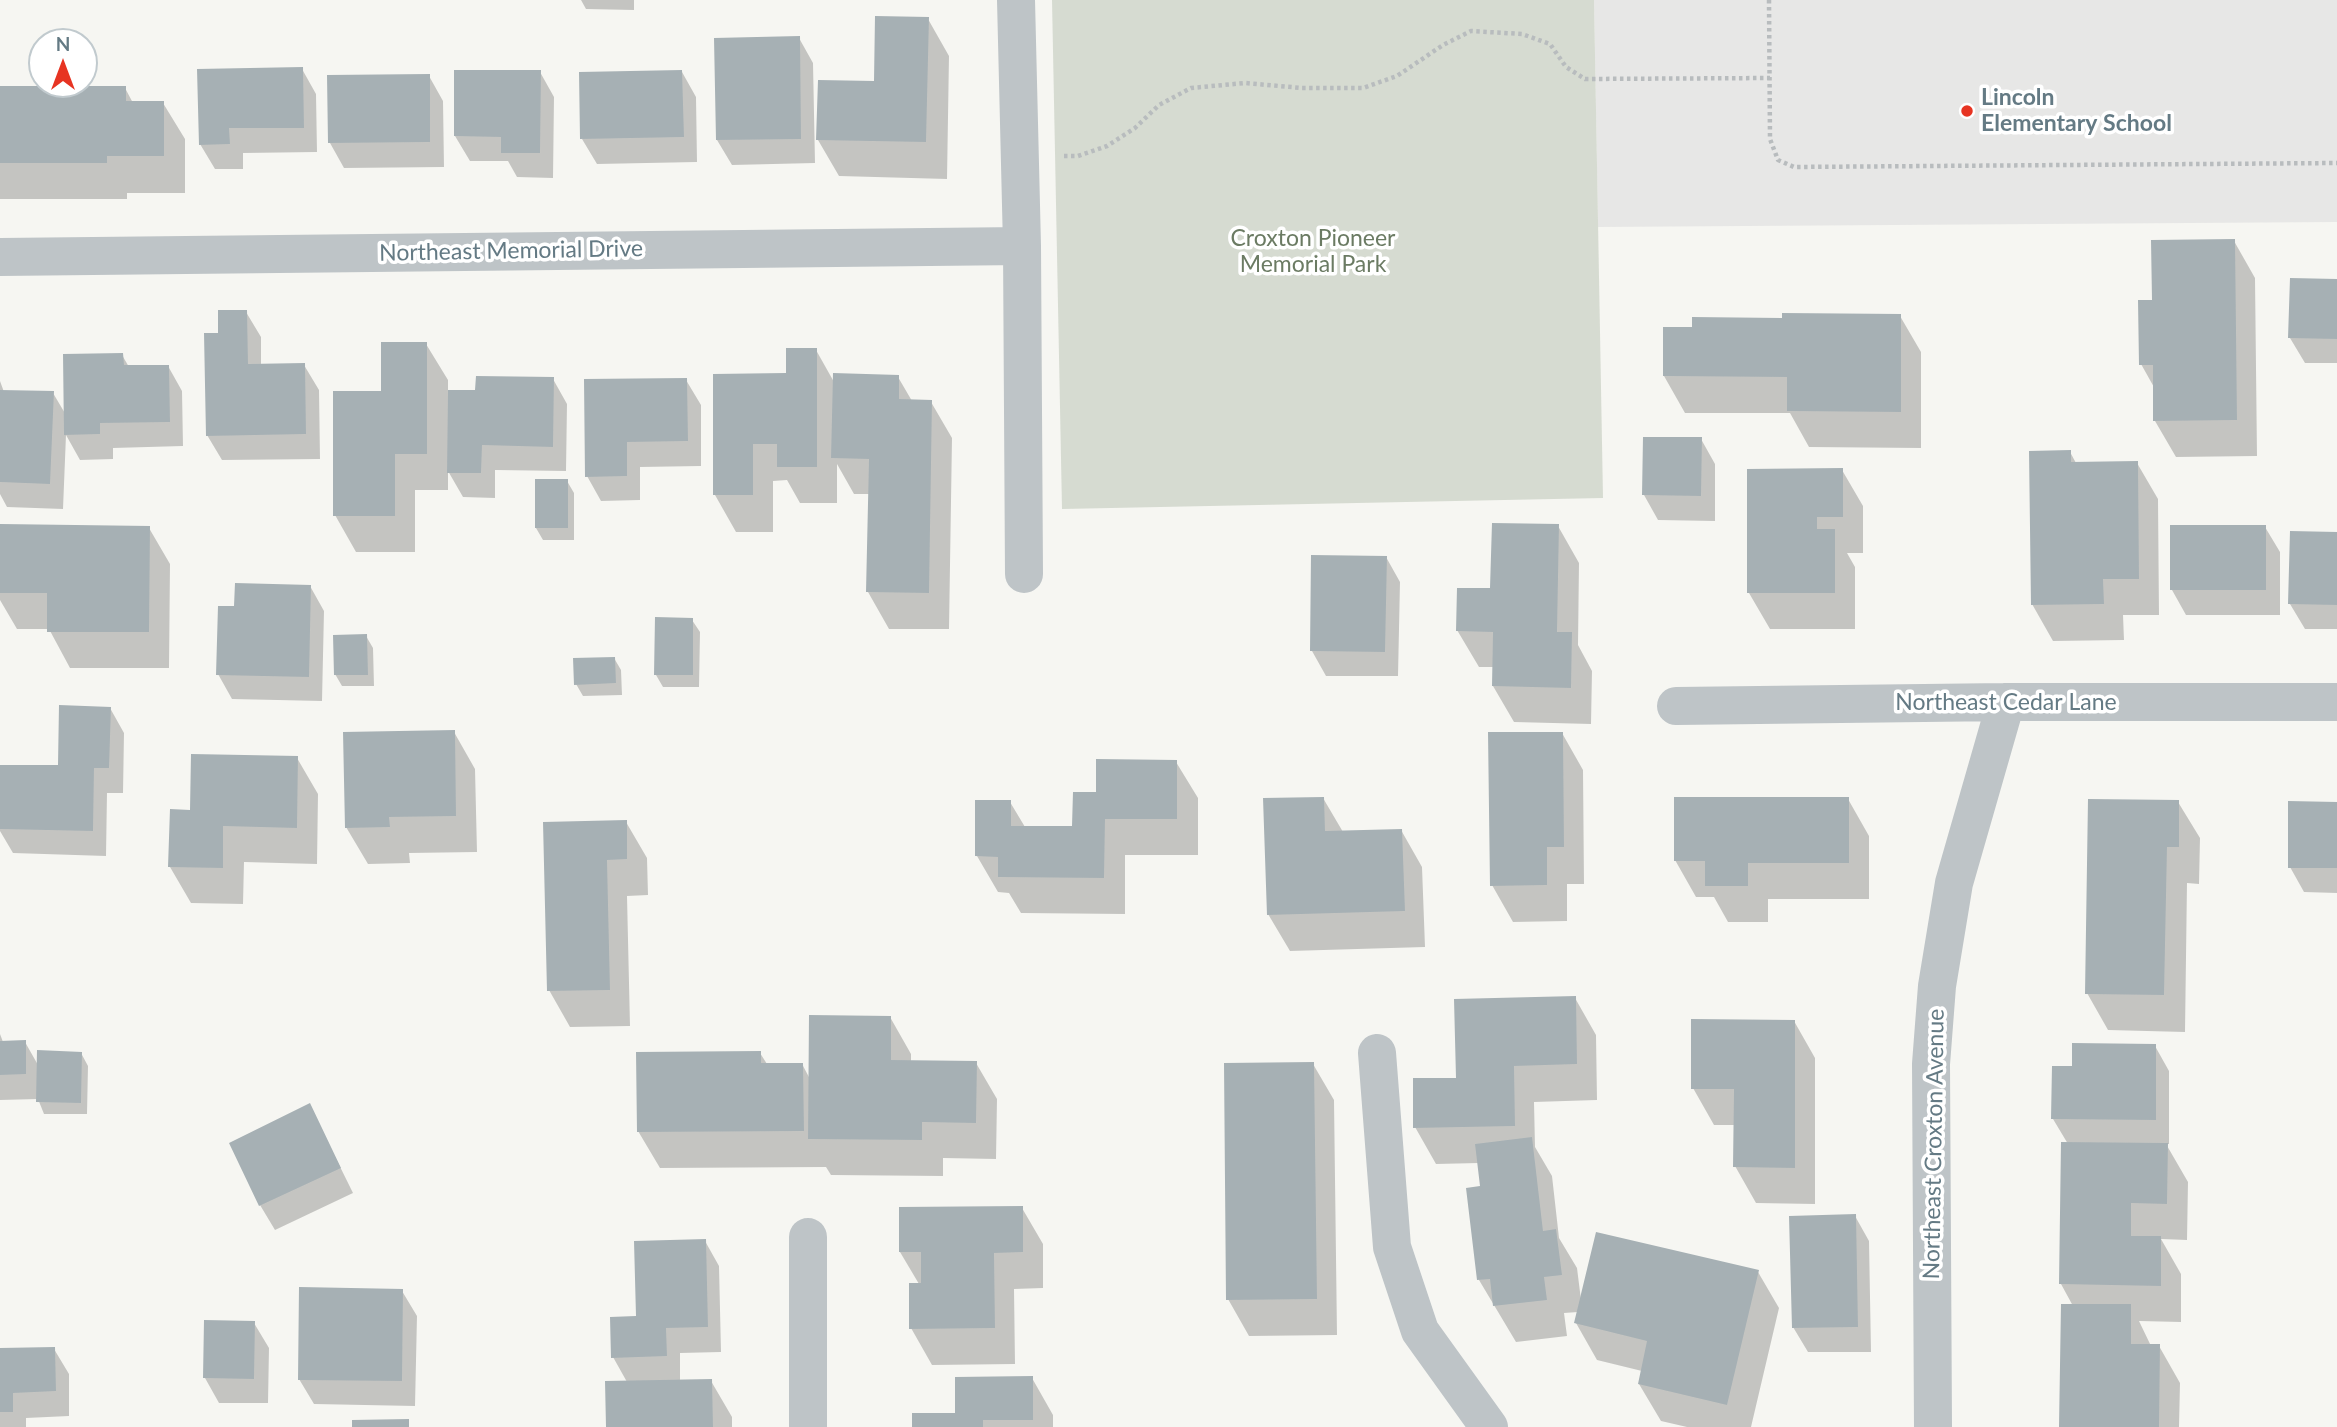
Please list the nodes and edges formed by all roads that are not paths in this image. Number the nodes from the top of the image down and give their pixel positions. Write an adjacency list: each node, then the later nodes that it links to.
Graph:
1 (1016, 0): 2 (street)
2 (1021, 246): 3 (street, Northeast Memorial Drive); 4 (street)
3 (0, 257)
4 (1024, 574)
5 (2006, 702): 6 (street, Northeast Cedar Lane); 7 (street, Northeast Cedar Lane); 12 (street, Northeast Croxton Avenue)
6 (2337, 702)
7 (1676, 706)
8 (1377, 1053): 11 (street)
9 (808, 1237): 10 (street)
10 (808, 1427)
11 (1489, 1427)
12 (1933, 1427)

